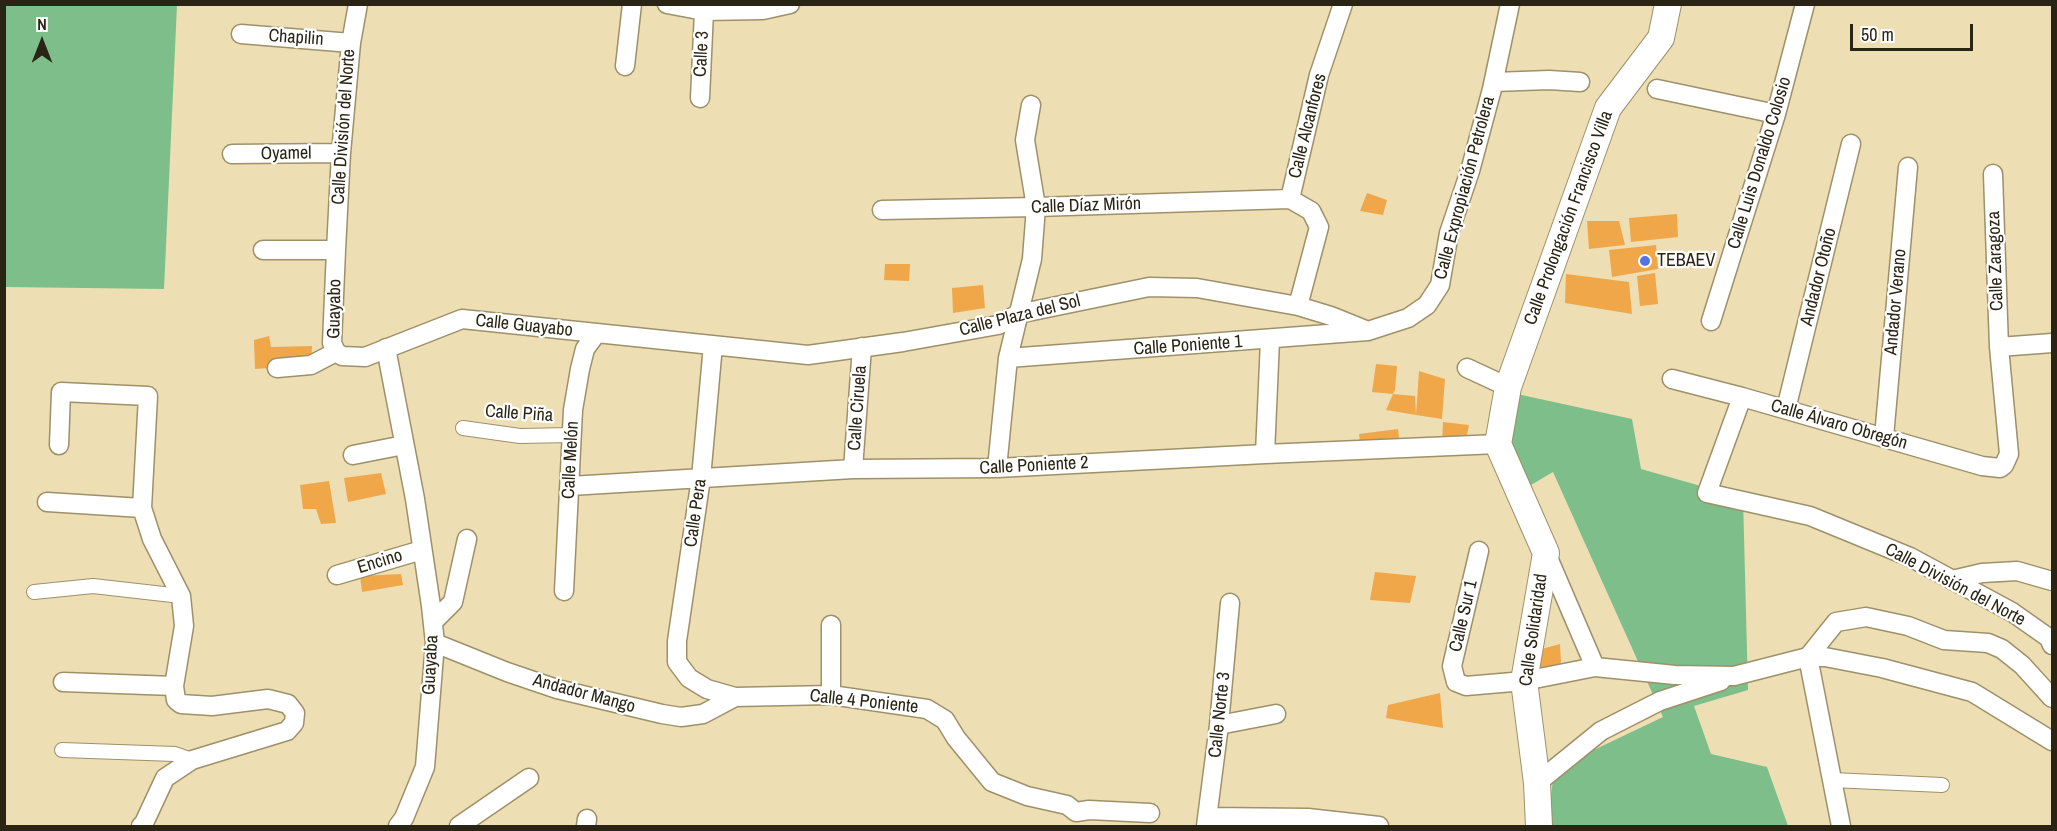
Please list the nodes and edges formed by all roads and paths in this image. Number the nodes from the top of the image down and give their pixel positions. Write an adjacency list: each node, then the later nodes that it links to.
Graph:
1 (358, 4): 11 (street, Calle División del Norte)
2 (632, 4): 12 (street)
3 (667, 4): 9 (street)
4 (790, 4): 9 (street)
5 (1343, 4): 24 (street, Calle Alcanfores)
6 (1510, 4): 13 (street, Calle Expropiación Petrolera)
7 (1668, 4): 45 (main road, Calle Prolongación Francisco Villa)
8 (1805, 4): 18 (street, Calle Luis Donaldo Colosio)
9 (704, 10): 16 (street, Calle 3)
10 (241, 34): 11 (street, Chapilin)
11 (351, 42): 20 (street, Calle División del Norte)
12 (625, 66)
13 (1494, 82): 14 (street); 32 (street, Calle Expropiación Petrolera)
14 (1580, 82)
15 (1657, 89): 18 (street)
16 (700, 98)
17 (1031, 105): 25 (street)
18 (1776, 114): 31 (street, Calle Luis Donaldo Colosio)
19 (1851, 144): 47 (street, Andador Otoño)
20 (341, 153): 21 (street, Oyamel); 28 (street, Calle División del Norte)
21 (232, 154)
22 (1908, 167): 50 (street, Andador Verano)
23 (1993, 174): 38 (street, Calle Zaragoza)
24 (1290, 199): 25 (street, Calle Díaz Mirón); 29 (street, Calle Alcanfores)
25 (1036, 207): 26 (street, Calle Díaz Mirón); 30 (street)
26 (882, 210)
27 (263, 250): 28 (street)
28 (336, 250): 40 (street, Guayabo)
29 (1298, 306): 30 (street, Calle Plaza del Sol); 32 (street, Calle Plaza del Sol)
30 (1018, 314): 37 (street, Calle Plaza del Sol); 41 (street)
31 (1711, 321)
32 (1368, 331): 34 (street, Calle Poniente 1)
33 (596, 334): 36 (street, Calle Plaza del Sol); 39 (street, Calle Guayabo); 49 (street, Calle Melón)
34 (1270, 340): 41 (street, Calle Poniente 1); 54 (street)
35 (2052, 342): 38 (street)
36 (713, 345): 37 (street, Calle Plaza del Sol); 59 (street, Calle Pera)
37 (862, 347): 58 (street, Calle Ciruela)
38 (1999, 347): 56 (street, Calle Zaragoza)
39 (386, 348): 40 (street, Guayabo); 52 (street, Guayaba)
40 (336, 352): 42 (street)
41 (1008, 358): 57 (street)
42 (277, 368)
43 (1467, 368): 45 (street)
44 (1672, 379): 46 (street, Calle Álvaro Obregón)
45 (1509, 387): 51 (main road, Calle Prolongación Francisco Villa)
46 (1742, 397): 47 (street, Calle Álvaro Obregón); 68 (street, Calle División del Norte)
47 (1786, 409): 50 (street, Calle Álvaro Obregón)
48 (463, 428): 49 (street, Calle Piña)
49 (572, 435): 60 (street, Calle Melón)
50 (1884, 437): 56 (street, Calle Álvaro Obregón)
51 (1498, 444): 54 (street, Calle Poniente 2); 66 (main road, Calle Solidaridad)
52 (404, 445): 55 (street); 64 (street, Guayaba)
53 (59, 446): 62 (street)
54 (1265, 454): 57 (street, Calle Poniente 2)
55 (353, 455)
56 (2004, 465)
57 (997, 468): 58 (street, Calle Poniente 2)
58 (853, 469): 59 (street, Calle Poniente 2)
59 (701, 478): 60 (street, Calle Poniente 2); 81 (street, Calle Pera)
60 (570, 486): 70 (street, Calle Melón)
61 (47, 502): 62 (street)
62 (142, 508): 72 (street)
63 (467, 539): 74 (street)
64 (422, 550): 67 (street, Encino); 74 (street, Guayaba)
65 (1479, 551): 82 (street, Calle Sur 1)
66 (1545, 553): 79 (street); 82 (main road, Calle Solidaridad)
67 (337, 575)
68 (1952, 580): 69 (street); 77 (street, Calle División del Norte)
69 (2052, 581)
70 (564, 591)
71 (34, 592): 72 (street)
72 (181, 596): 84 (street)
73 (1230, 603): 89 (street, Calle Norte 3)
74 (433, 622): 76 (street, Guayaba)
75 (831, 625): 85 (street)
76 (435, 643): 86 (street, Andador Mango); 103 (street, Guayaba)
77 (2052, 645)
78 (1808, 657): 80 (street); 87 (street); 90 (street); 94 (street)
79 (1595, 667): 80 (street); 82 (street)
80 (1734, 676): 95 (street)
81 (689, 678): 86 (street, Calle 4 Poniente)
82 (1524, 681): 95 (main road, Calle Solidaridad)
83 (63, 682): 84 (street)
84 (174, 686): 92 (street)
85 (831, 695): 86 (street, Calle 4 Poniente); 98 (street, Calle 4 Poniente)
86 (735, 696)
87 (2052, 698)
88 (1276, 714): 89 (street)
89 (1219, 725): 99 (street, Calle Norte 3)
90 (2052, 741)
91 (62, 750): 92 (street)
92 (192, 760): 102 (street)
93 (529, 778): 104 (street)
94 (1832, 780): 96 (street); 106 (street)
95 (1537, 783): 101 (main road, Calle Solidaridad)
96 (1942, 785)
97 (1150, 813): 98 (street)
98 (1077, 819)
99 (1207, 822): 100 (street)
100 (1306, 822): 105 (street)
101 (1535, 824)
102 (141, 826)
103 (398, 826)
104 (459, 826)
105 (1379, 826)
106 (1841, 826)

